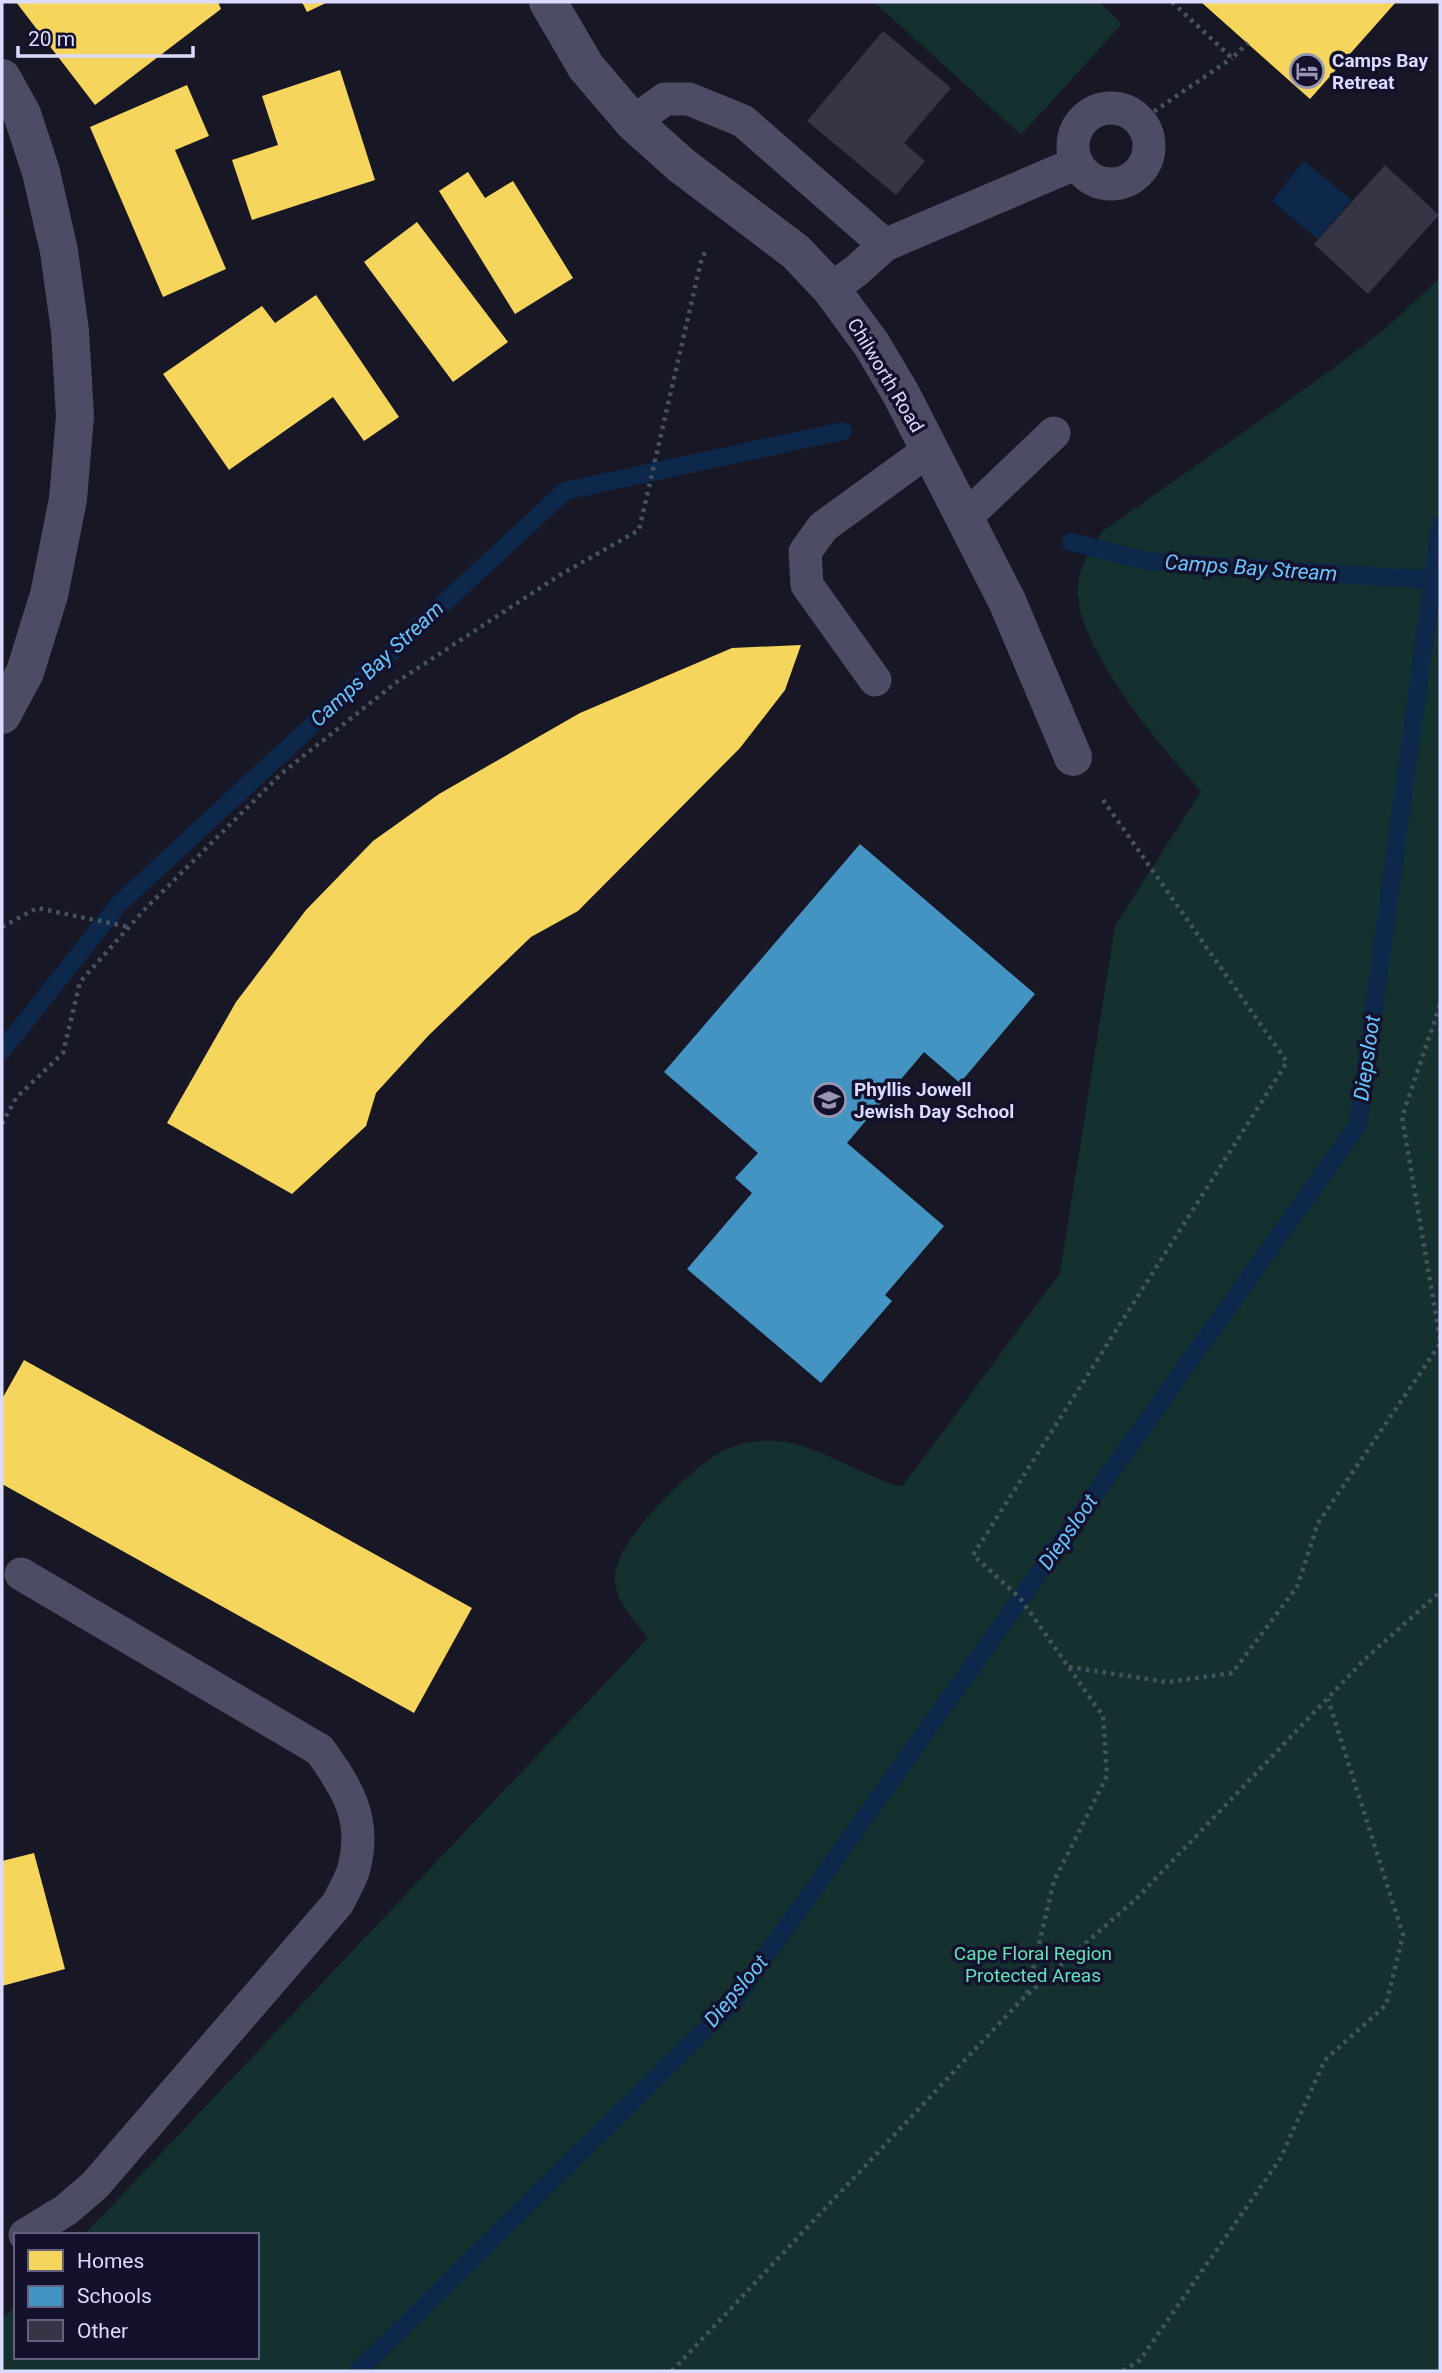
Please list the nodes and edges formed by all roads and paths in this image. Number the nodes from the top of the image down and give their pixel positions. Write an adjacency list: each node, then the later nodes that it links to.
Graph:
1 (548, 2): 6 (street, Chilworth Road)
2 (1172, 2): 4 (path)
3 (1248, 43): 4 (path)
4 (1232, 58): 7 (path)
5 (2, 78): 16 (street)
6 (633, 122): 9 (street, Chilworth Road); 10 (lane)
7 (1152, 147): 8 (lane); 8 (lane)
8 (1077, 163): 10 (lane)
9 (738, 208): 11 (street, Chilworth Road); 19 (path)
10 (885, 245): 11 (lane)
11 (831, 289): 13 (street, Chilworth Road)
12 (1054, 433): 14 (lane)
13 (929, 450): 14 (street, Chilworth Road); 15 (lane)
14 (964, 519): 17 (street, Chilworth Road)
15 (875, 680)
16 (2, 715)
17 (1073, 757): 25 (path)
18 (2, 927): 19 (path)
19 (129, 927): 21 (path)
20 (1440, 1005): 22 (path)
21 (2, 1124)
22 (1440, 1342): 25 (path)
23 (22, 1574): 28 (lane)
24 (1440, 1592): 26 (path)
25 (1068, 1667): 27 (path)
26 (1328, 1699): 27 (path); 30 (path)
27 (1027, 1994): 29 (path)
28 (24, 2233)
29 (672, 2371)
30 (1123, 2371)

